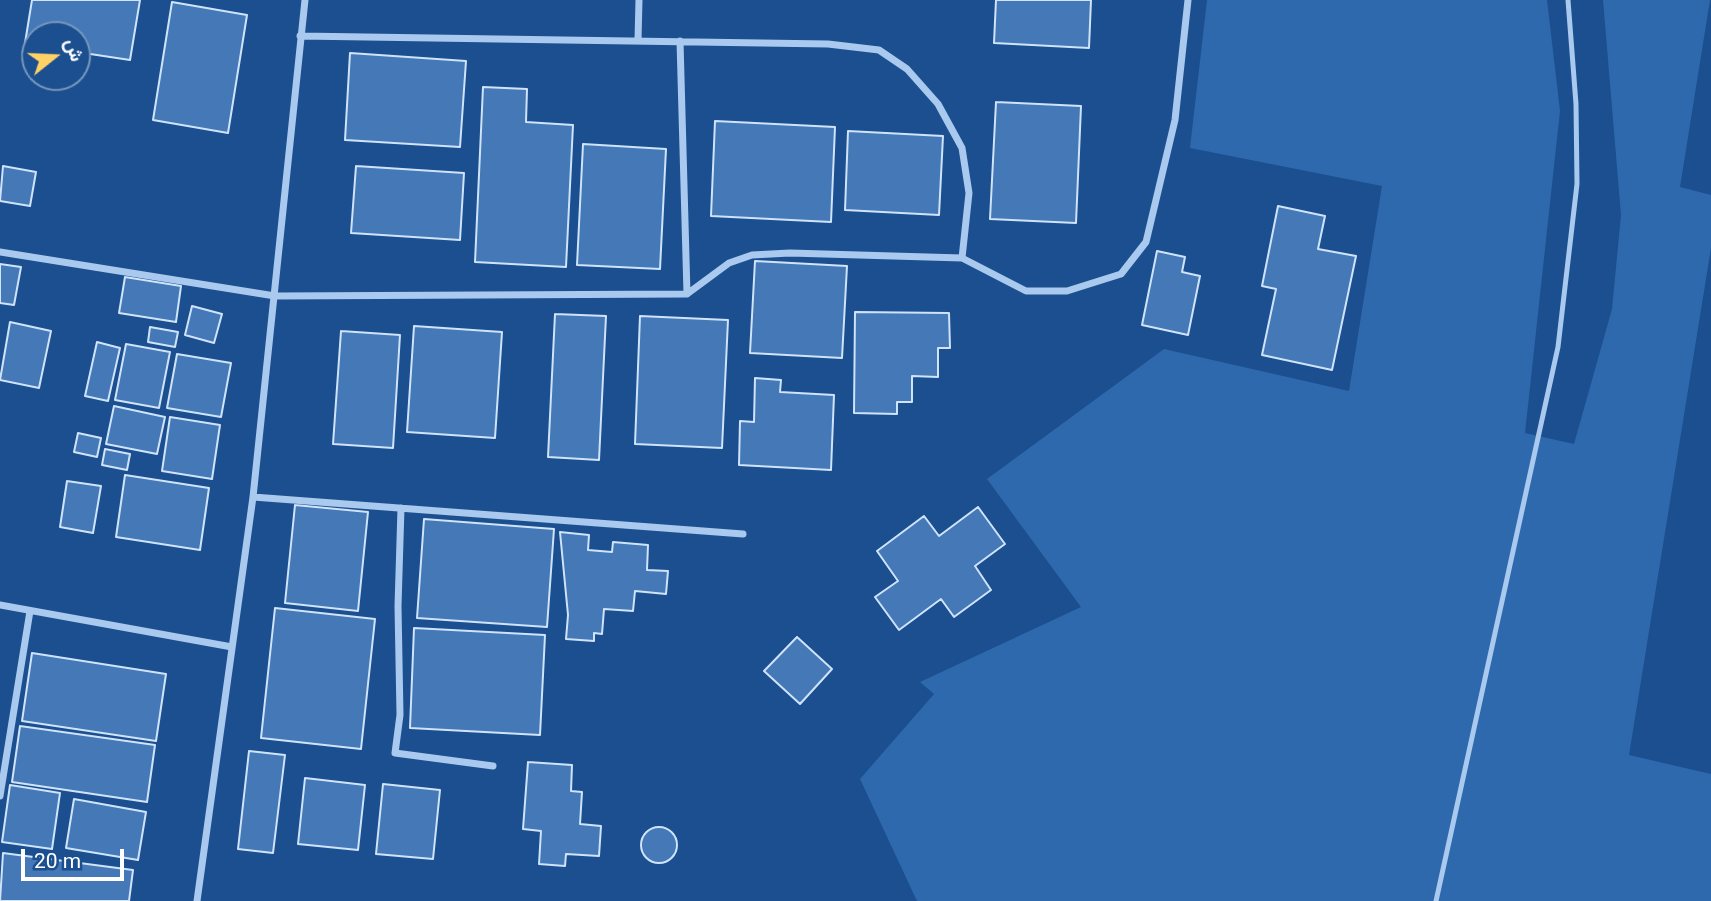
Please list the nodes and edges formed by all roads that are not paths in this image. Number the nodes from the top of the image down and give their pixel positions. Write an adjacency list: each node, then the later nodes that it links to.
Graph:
1 (305, 0): 5 (street)
2 (639, 0): 6 (street)
3 (1188, 0): 9 (street)
4 (1568, 0): 21 (lane)
5 (300, 36): 6 (street); 11 (street)
6 (638, 40): 7 (street)
7 (680, 41): 9 (street); 10 (street)
8 (0, 252): 11 (street)
9 (962, 258): 10 (street)
10 (687, 294): 11 (street)
11 (275, 296): 12 (street)
12 (253, 497): 13 (street); 17 (street)
13 (401, 508): 14 (street); 18 (street)
14 (743, 534)
15 (0, 606): 16 (street)
16 (30, 611): 17 (street); 19 (street)
17 (232, 647): 20 (street)
18 (493, 766)
19 (0, 796)
20 (197, 901)
21 (1436, 901)

